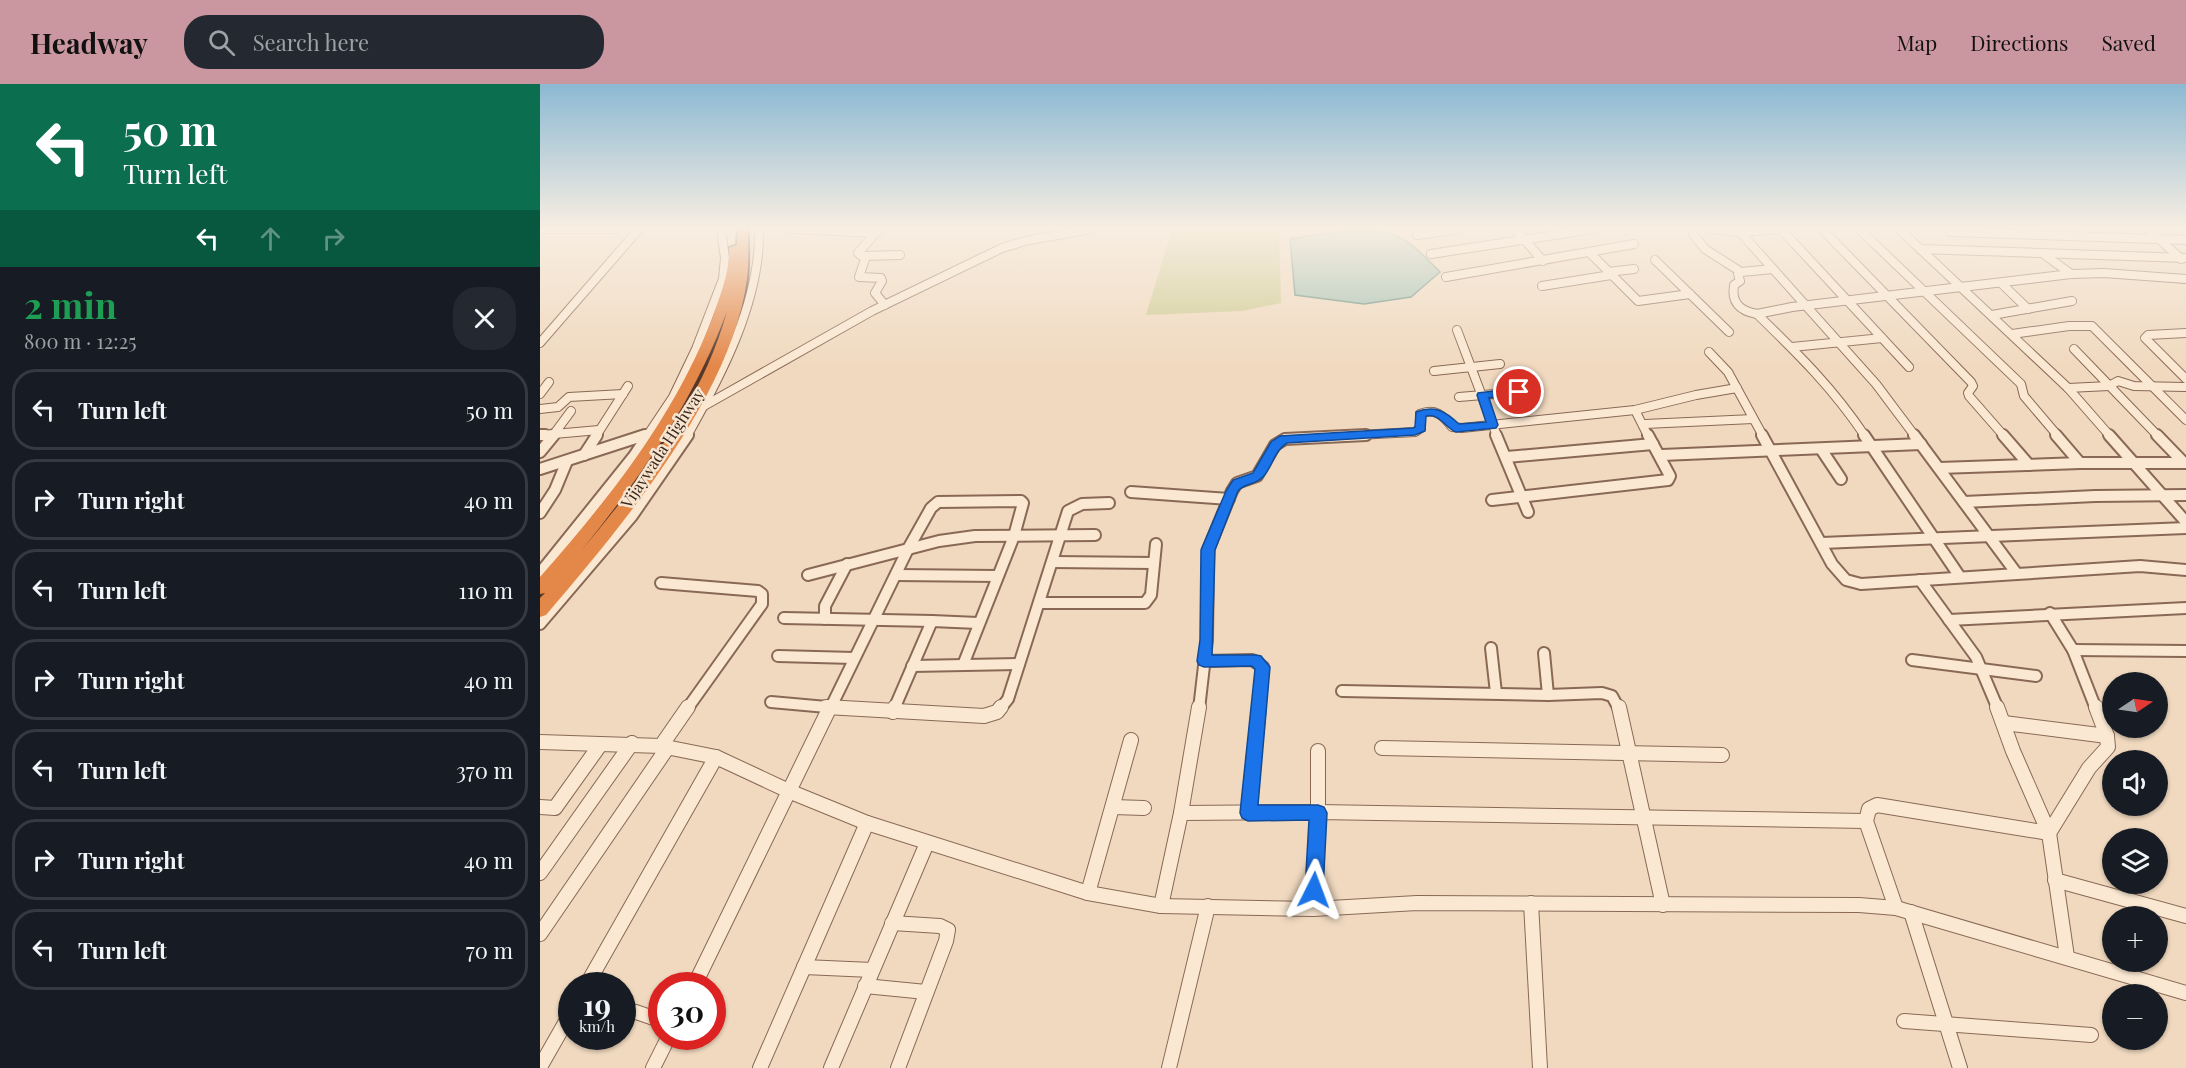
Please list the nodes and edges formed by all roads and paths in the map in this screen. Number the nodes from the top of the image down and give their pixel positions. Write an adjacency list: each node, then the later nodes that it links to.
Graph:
1 (599, 275): 41 (street)
2 (723, 275): 69 (street)
3 (731, 275): 121 (highway, Vijaywada Highway)
4 (742, 275): 124 (highway, Vijaywada Highway)
5 (754, 275): 60 (street)
6 (860, 275): 30 (street)
7 (947, 275): 30 (street)
8 (1459, 275): 20 (street)
9 (1604, 275): 23 (street)
10 (1610, 275): 26 (street)
11 (1670, 275): 26 (street)
12 (1738, 275): 33 (street)
13 (1778, 275): 31 (street)
14 (1823, 275): 28 (street)
15 (1865, 275): 27 (street)
16 (1907, 275): 25 (street)
17 (1949, 275): 24 (street)
18 (2065, 275): 22 (street)
19 (2130, 275): 21 (street)
20 (1446, 277)
21 (2186, 279)
22 (2001, 284): 24 (street); 32 (street)
23 (1542, 286)
24 (1963, 288): 25 (street); 34 (street)
25 (1925, 292): 27 (street); 82 (street)
26 (1690, 294): 36 (street)
27 (1886, 297): 28 (street); 85 (street)
28 (1847, 301): 31 (street); 39 (street)
29 (2072, 301): 32 (street)
30 (885, 305): 60 (street)
31 (1806, 306): 33 (street); 40 (street)
32 (2028, 309): 34 (street)
33 (1757, 314): 42 (street)
34 (1992, 315): 38 (street)
35 (1457, 330): 47 (street)
36 (1729, 332)
37 (2186, 333): 49 (street)
38 (2012, 334): 52 (street); 55 (street)
39 (1882, 338): 40 (street); 46 (street)
40 (1838, 342): 42 (street); 73 (street)
41 (540, 343)
42 (1792, 347): 74 (street)
43 (2074, 349): 51 (street)
44 (1709, 352): 54 (street)
45 (1500, 364): 47 (street)
46 (1909, 367)
47 (1472, 368): 48 (street); 58 (street)
48 (1434, 371)
49 (2186, 379)
50 (549, 382): 57 (street)
51 (2109, 386): 52 (street); 55 (street); 84 (street)
52 (2152, 387): 53 (street); 65 (street)
53 (2186, 387)
54 (1737, 388): 62 (street); 64 (street)
55 (2068, 388): 83 (street)
56 (1519, 392): 58 (street)
57 (540, 394)
58 (1482, 395): 59 (street); 67 (street)
59 (1459, 397)
60 (704, 406): 132 (street)
61 (540, 408): 68 (street)
62 (1635, 410): 66 (street); 67 (street)
63 (571, 411): 70 (street)
64 (1754, 419): 66 (street); 75 (street)
65 (2186, 420)
66 (1644, 424): 72 (street)
67 (1492, 425): 80 (street); 93 (street)
68 (599, 430): 70 (street); 78 (street)
69 (650, 433): 78 (street); 113 (street)
70 (554, 434): 71 (street); 77 (street)
71 (540, 435)
72 (1653, 444): 79 (street); 80 (street)
73 (1921, 444): 74 (street); 86 (street)
74 (1871, 447): 76 (street); 105 (street)
75 (1769, 449): 76 (street); 79 (street); 106 (street)
76 (1821, 449): 88 (street)
77 (540, 452)
78 (584, 455): 81 (street)
79 (1662, 455): 92 (street)
80 (1507, 457): 92 (street)
81 (567, 460): 87 (street); 98 (street)
82 (2080, 463): 83 (street); 85 (street)
83 (2133, 463): 84 (street); 90 (street)
84 (2185, 463)
85 (2029, 465): 86 (street)
86 (1939, 468): 95 (street)
87 (540, 469)
88 (1841, 479)
89 (1131, 492): 93 (street)
90 (2160, 494): 91 (street); 95 (street); 99 (street)
91 (2186, 495)
92 (1521, 496): 94 (street); 97 (street)
93 (1229, 499): 140 (street)
94 (1492, 501)
95 (1964, 502): 103 (street)
96 (1109, 503): 101 (street)
97 (1528, 512)
98 (540, 513)
99 (2186, 522)
100 (2186, 528): 103 (street)
101 (1062, 535): 102 (street); 104 (street); 109 (street)
102 (1095, 535)
103 (1990, 535): 105 (street); 115 (street)
104 (1014, 536): 108 (street); 108 (street); 117 (street)
105 (1933, 539): 106 (street); 118 (street)
106 (1822, 543): 119 (street)
107 (1156, 544): 110 (street)
108 (908, 549): 111 (street); 116 (street)
109 (1053, 562): 110 (street); 122 (street)
110 (1154, 563): 122 (street)
111 (847, 564): 114 (street); 127 (street)
112 (2186, 570): 115 (street)
113 (540, 573)
114 (808, 574)
115 (2017, 574): 118 (street)
116 (896, 575): 117 (street); 128 (street)
117 (997, 576): 131 (street)
118 (1960, 577): 119 (street)
119 (1920, 580): 129 (street)
120 (661, 583): 160 (street)
121 (540, 588)
122 (1040, 603): 141 (street)
123 (2186, 608): 125 (street)
124 (540, 610)
125 (2050, 614): 129 (street); 134 (street)
126 (784, 618): 127 (street)
127 (825, 619): 128 (street)
128 (875, 620): 130 (street); 138 (street)
129 (1949, 620): 144 (street)
130 (932, 621): 131 (street); 143 (street)
131 (978, 623): 142 (street)
132 (540, 624)
133 (1491, 648): 147 (street)
134 (2073, 650): 135 (street); 153 (street)
135 (2186, 651)
136 (1544, 653): 148 (street)
137 (778, 656): 138 (street)
138 (854, 658): 150 (street)
139 (1912, 660): 144 (street)
140 (1204, 661): 170 (street); 171 (street)
141 (1018, 664): 142 (street); 151 (street)
142 (963, 665): 143 (street)
143 (912, 666): 151 (street)
144 (1983, 670): 145 (street); 152 (street)
145 (2036, 676)
146 (1342, 691): 147 (street)
147 (1496, 693): 148 (street)
148 (1548, 695): 163 (street)
149 (771, 702): 150 (street)
150 (832, 708): 151 (street); 166 (street)
151 (893, 712)
152 (2004, 723): 154 (street); 176 (street)
153 (2102, 723)
154 (2102, 735)
155 (2108, 738): 176 (street)
156 (1131, 740): 168 (street)
157 (540, 742): 159 (street)
158 (632, 743): 159 (street); 160 (street); 178 (street)
159 (600, 745): 167 (street)
160 (664, 746): 165 (street); 192 (street)
161 (1382, 748): 163 (street)
162 (1318, 750): 172 (street)
163 (1628, 753): 164 (street); 173 (street)
164 (1722, 755)
165 (716, 757): 166 (street); 196 (street)
166 (791, 792): 175 (street); 197 (street)
167 (540, 807)
168 (1113, 807): 169 (street); 181 (street)
169 (1144, 808)
170 (1180, 813): 171 (street); 185 (street)
171 (1248, 813): 172 (street)
172 (1318, 813): 173 (street); 188 (street)
173 (1645, 817): 174 (street); 184 (street)
174 (1866, 821): 176 (street); 187 (street)
175 (867, 822): 177 (street); 194 (street)
176 (2049, 832): 179 (street)
177 (927, 843): 181 (street); 191 (street)
178 (540, 873)
179 (2055, 880): 180 (street); 193 (street)
180 (2102, 887)
181 (1088, 893): 185 (street)
182 (2132, 894): 190 (street)
183 (1531, 903): 184 (street); 188 (street); 212 (street)
184 (1663, 905): 187 (street)
185 (1161, 906): 186 (street)
186 (1208, 906): 188 (street); 211 (street)
187 (1896, 908): 189 (street)
188 (1313, 909)
189 (1911, 912): 193 (street); 202 (street)
190 (2186, 916)
191 (892, 923): 195 (street); 199 (street)
192 (540, 933)
193 (2067, 957): 200 (street)
194 (804, 967): 195 (street); 208 (street)
195 (872, 970): 198 (street)
196 (594, 972)
197 (701, 972)
198 (865, 986): 199 (street); 209 (street)
199 (926, 992): 210 (street)
200 (2186, 993)
201 (1904, 1021): 202 (street)
202 (1946, 1024): 203 (street); 213 (street)
203 (2091, 1035)
204 (558, 1036): 206 (street)
205 (662, 1050): 207 (street)
206 (540, 1067)
207 (653, 1068)
208 (760, 1068)
209 (831, 1068)
210 (897, 1068)
211 (1169, 1068)
212 (1540, 1068)
213 (1960, 1068)

